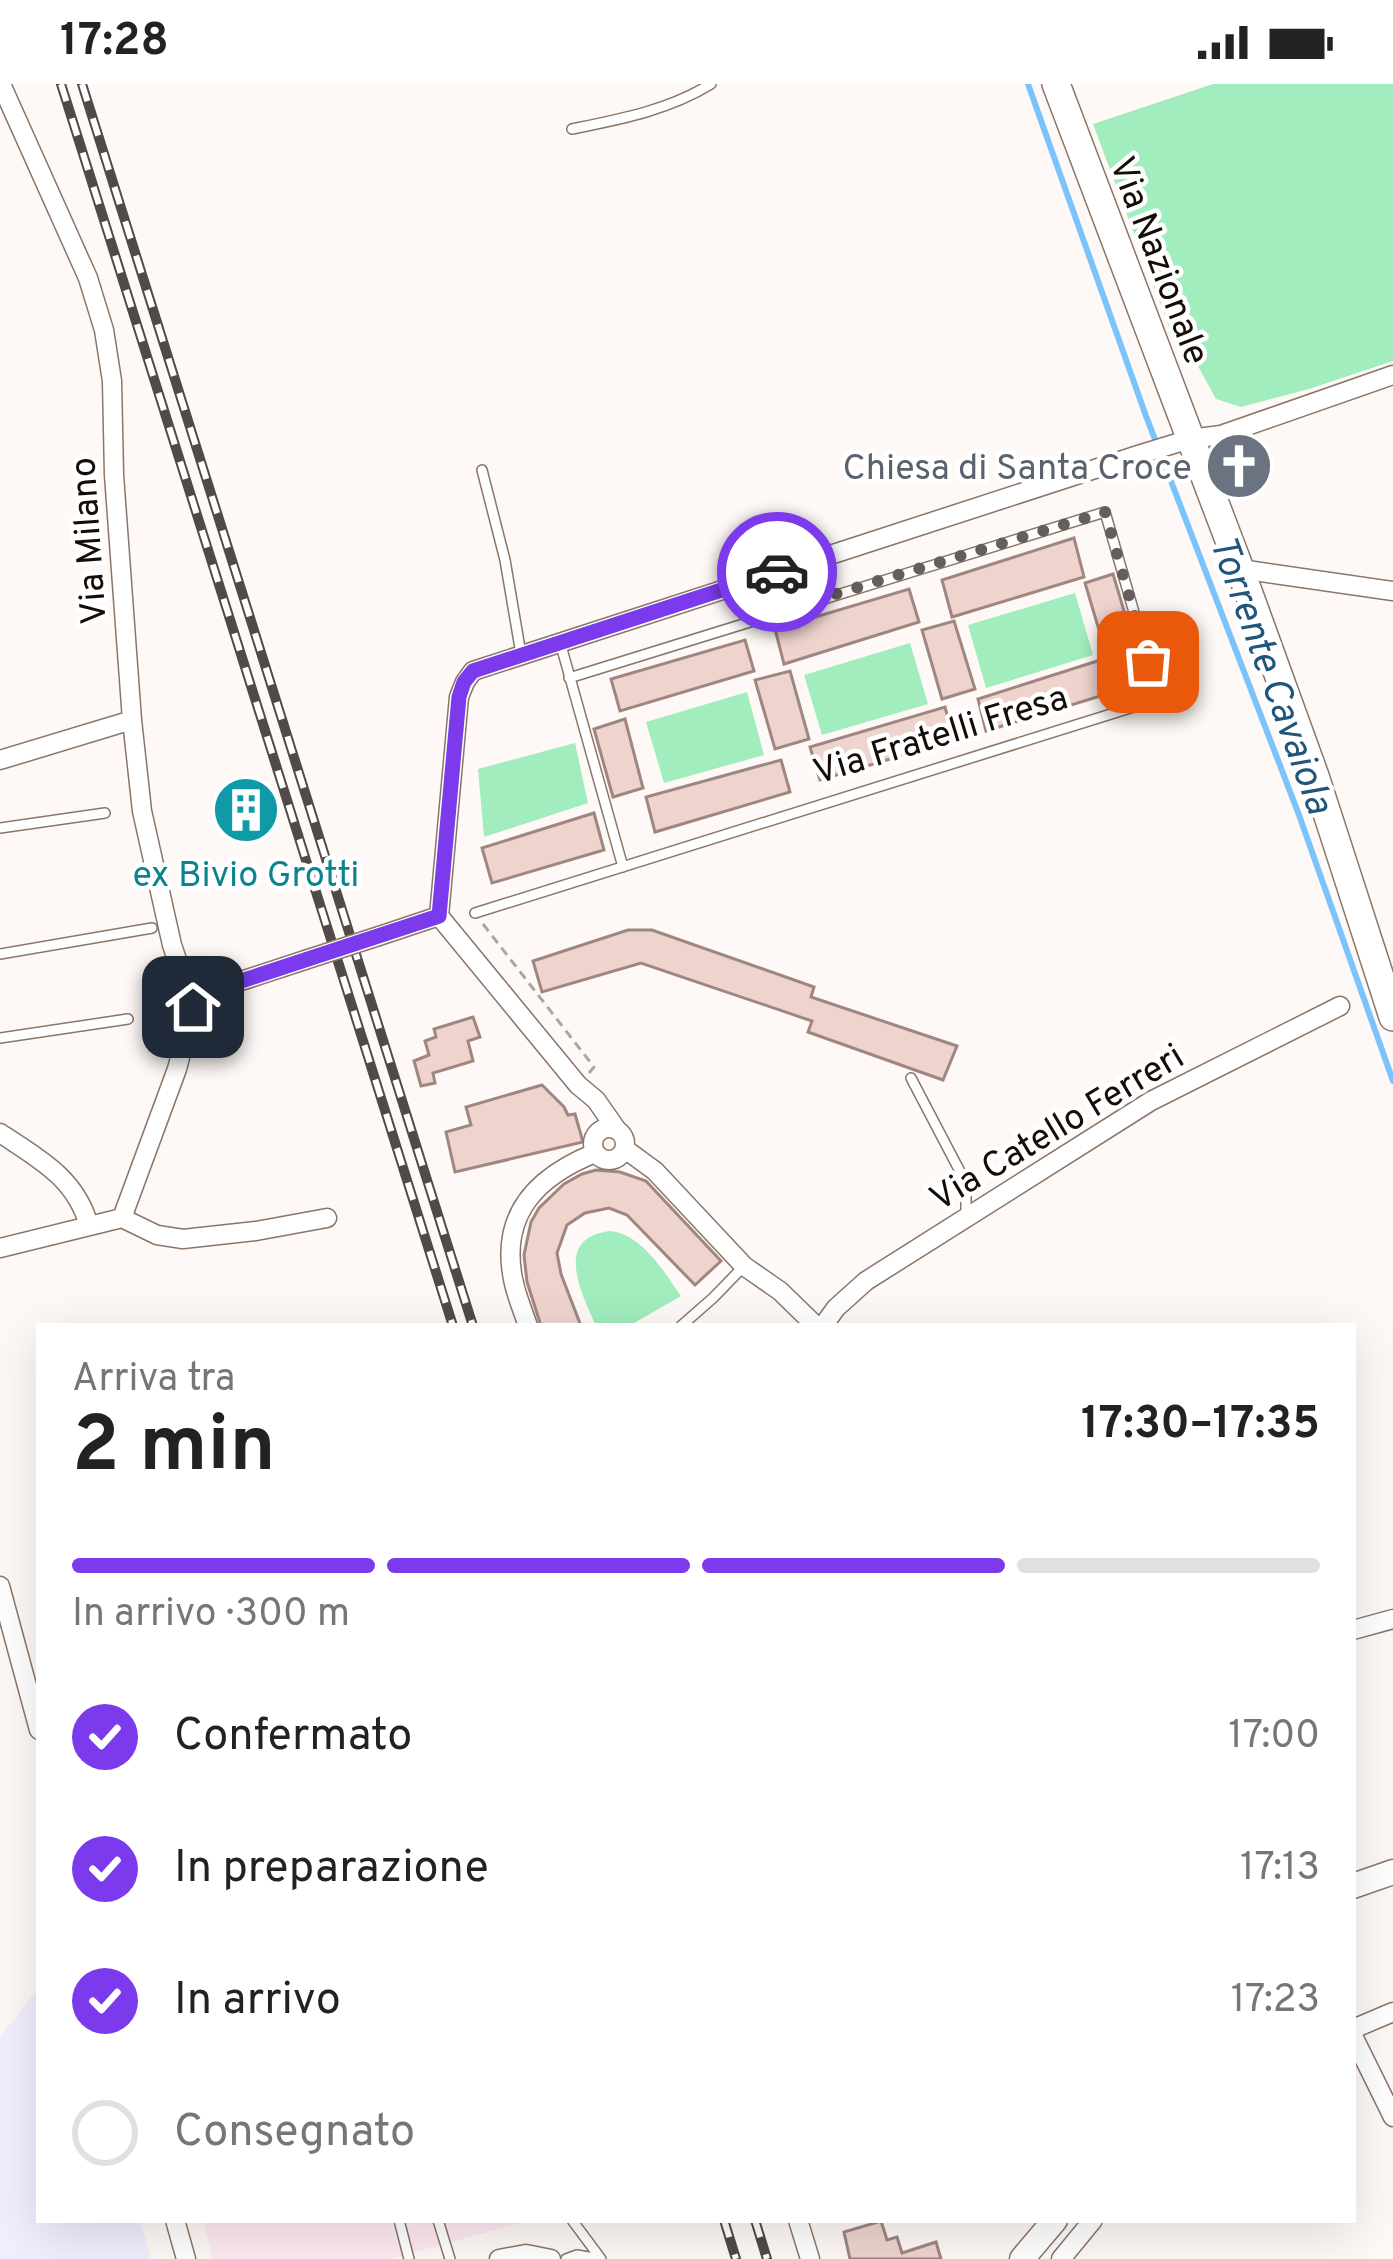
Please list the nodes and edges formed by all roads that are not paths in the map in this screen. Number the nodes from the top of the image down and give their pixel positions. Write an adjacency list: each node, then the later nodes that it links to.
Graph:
1 (1, 84): 15 (street, Via Milano)
2 (711, 84): 4 (lane)
3 (1056, 84): 6 (main road, Via Nazionale)
4 (572, 129)
5 (1393, 376): 6 (street)
6 (1189, 448): 8 (street); 9 (main road, Via Nazionale)
7 (482, 470): 13 (lane)
8 (818, 564): 11 (lane); 12 (street)
9 (1240, 569): 10 (street); 26 (main road, Via Nazionale)
10 (1393, 591)
11 (829, 596): 14 (lane, Via Fratelli Fresa); 19 (lane, Via Fratelli Fresa)
12 (560, 642): 13 (street); 14 (lane)
13 (521, 654): 21 (street)
14 (569, 678): 19 (lane)
15 (132, 720): 16 (street); 25 (street, Via Milano)
16 (0, 760)
17 (105, 813): 18 (lane)
18 (0, 828)
19 (623, 867): 20 (lane, Via Fratelli Fresa)
20 (475, 913)
21 (439, 916): 25 (street, bridge); 31 (street)
22 (152, 928): 23 (lane)
23 (0, 954)
24 (1340, 1006): 34 (street, Via Catello Ferreri)
25 (193, 1007): 32 (street)
26 (1393, 1016)
27 (128, 1019): 28 (lane)
28 (0, 1038)
29 (911, 1078): 34 (lane)
30 (0, 1133): 35 (street)
31 (608, 1141): 37 (street); 38 (street)
32 (122, 1218): 33 (street); 35 (street)
33 (327, 1218)
34 (966, 1218): 41 (street, Via Catello Ferreri)
35 (89, 1226): 36 (street)
36 (0, 1248)
37 (744, 1266): 39 (lane); 40 (street)
38 (527, 1323)
39 (684, 1323)
40 (816, 1323)
41 (823, 1323)
42 (0, 1586): 45 (street)
43 (1393, 1619): 44 (street)
44 (1356, 1629)
45 (36, 1719)
46 (1393, 1872): 47 (main road)
47 (1356, 1885)
48 (1393, 2012): 49 (street)
49 (1356, 2031)
50 (1356, 2039): 51 (street)
51 (1393, 2117)
52 (176, 2223): 59 (street)
53 (400, 2223): 60 (lane)
54 (439, 2223): 61 (lane)
55 (574, 2223): 65 (lane)
56 (799, 2223): 66 (street)
57 (1052, 2223): 67 (main road)
58 (1091, 2223): 68 (street)
59 (186, 2259)
60 (409, 2259)
61 (450, 2259)
62 (499, 2259): 63 (street)
63 (551, 2259)
64 (566, 2259): 65 (lane)
65 (600, 2259)
66 (810, 2259)
67 (1022, 2259)
68 (1061, 2259)

